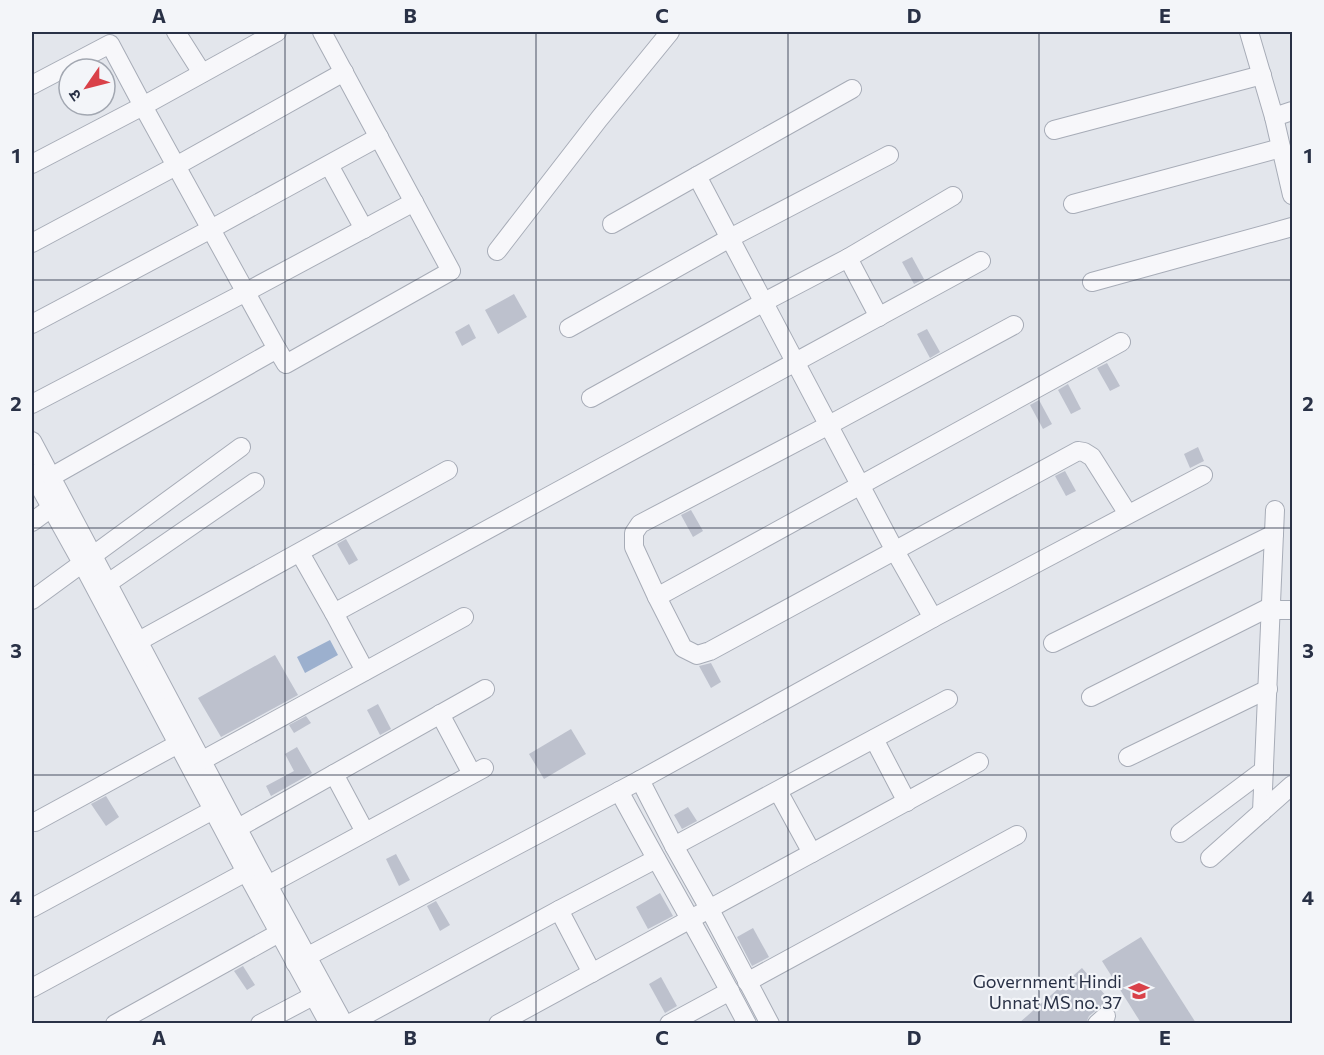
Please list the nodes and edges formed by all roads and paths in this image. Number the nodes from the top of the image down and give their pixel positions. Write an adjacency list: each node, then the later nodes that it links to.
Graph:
1 (176, 32): 7 (street)
2 (278, 32): 7 (street)
3 (322, 32): 6 (street)
4 (670, 32): 32 (street)
5 (1249, 32): 8 (street)
6 (344, 72): 15 (street); 20 (street)
7 (202, 73): 11 (street)
8 (1262, 75): 13 (street); 14 (street)
9 (32, 84): 11 (street)
10 (852, 89): 21 (street)
11 (143, 106): 18 (street); 20 (street)
12 (1293, 111): 13 (street)
13 (1274, 117): 16 (street)
14 (1054, 130)
15 (379, 137): 19 (street); 24 (street)
16 (1281, 148): 22 (street); 25 (street)
17 (889, 155): 30 (street)
18 (32, 164)
19 (329, 165): 28 (street); 29 (street)
20 (176, 166): 28 (street); 31 (street)
21 (697, 176): 26 (street); 30 (street)
22 (1293, 195)
23 (954, 196): 33 (street)
24 (414, 202): 29 (street); 43 (street)
25 (1073, 204)
26 (612, 224)
27 (1293, 227): 35 (street)
28 (211, 229): 36 (street); 39 (street)
29 (363, 229): 36 (street)
30 (730, 238): 37 (street); 41 (street)
31 (32, 243)
32 (497, 251)
33 (848, 258): 37 (street); 38 (street)
34 (981, 261): 38 (street)
35 (1092, 282)
36 (246, 292): 43 (street); 46 (street)
37 (764, 302): 44 (street); 45 (street)
38 (879, 316): 44 (street)
39 (32, 324)
40 (1014, 325): 47 (street)
41 (569, 328)
42 (1121, 342): 55 (street)
43 (277, 350): 53 (street)
44 (795, 362): 47 (street); 69 (street)
45 (591, 398)
46 (32, 404)
47 (829, 425): 55 (street); 65 (street)
48 (32, 441): 53 (street)
49 (241, 447): 63 (street)
50 (448, 470): 62 (street)
51 (32, 473): 56 (street)
52 (1203, 475): 58 (street)
53 (51, 477): 63 (street)
54 (255, 482): 64 (street)
55 (861, 485): 61 (street); 65 (street)
56 (51, 508): 59 (street); 63 (street)
57 (1275, 510): 60 (street)
58 (1128, 514): 61 (street); 71 (street)
59 (32, 522)
60 (1274, 534): 67 (street); 72 (street)
61 (895, 551): 65 (street); 71 (street)
62 (300, 553): 69 (street); 73 (street)
63 (87, 559): 64 (street); 66 (street)
64 (102, 587): 73 (street)
65 (657, 597)
66 (32, 600)
67 (1271, 608): 68 (street); 76 (street); 77 (street)
68 (1293, 610)
69 (334, 613): 74 (street)
70 (464, 617): 74 (street)
71 (933, 618): 87 (street)
72 (1053, 643)
73 (132, 644): 81 (street); 84 (street)
74 (365, 671): 84 (street)
75 (485, 689): 79 (street)
76 (1268, 689): 82 (street); 85 (street)
77 (1090, 697)
78 (948, 699): 80 (street)
79 (440, 714): 86 (street); 96 (street)
80 (874, 740): 90 (street); 91 (street)
81 (178, 744): 84 (street); 94 (street)
82 (1128, 758)
83 (979, 762): 91 (street)
84 (196, 764): 92 (street); 95 (street)
85 (1264, 770): 93 (street); 97 (street)
86 (334, 774): 95 (street); 96 (street)
87 (640, 780): 89 (street); 99 (street)
88 (1293, 785): 93 (street)
89 (619, 791): 102 (street); 110 (street)
90 (778, 791): 99 (street); 100 (street)
91 (907, 802): 100 (street)
92 (213, 810): 103 (street); 105 (street)
93 (1262, 812): 101 (street)
94 (35, 822)
95 (238, 828): 104 (street)
96 (364, 832): 104 (street)
97 (1180, 833)
98 (1017, 835): 112 (street)
99 (674, 846): 107 (street)
100 (812, 853): 107 (street)
101 (1210, 858)
102 (656, 859): 106 (street); 108 (street)
103 (246, 872): 109 (street); 113 (street)
104 (268, 885): 110 (street)
105 (32, 908)
106 (559, 910): 111 (street); 120 (street)
107 (710, 910): 108 (street); 112 (street)
108 (691, 919): 111 (street); 114 (street)
109 (279, 933): 110 (street); 116 (street)
110 (301, 959): 115 (street); 119 (street)
111 (592, 972): 121 (street)
112 (747, 982): 124 (street)
113 (32, 988)
114 (730, 991): 122 (street); 123 (street)
115 (314, 996): 117 (street); 118 (street)
116 (115, 1023)
117 (260, 1023)
118 (329, 1023)
119 (344, 1023)
120 (349, 1023)
121 (498, 1023)
122 (669, 1023)
123 (747, 1023)
124 (770, 1023)

